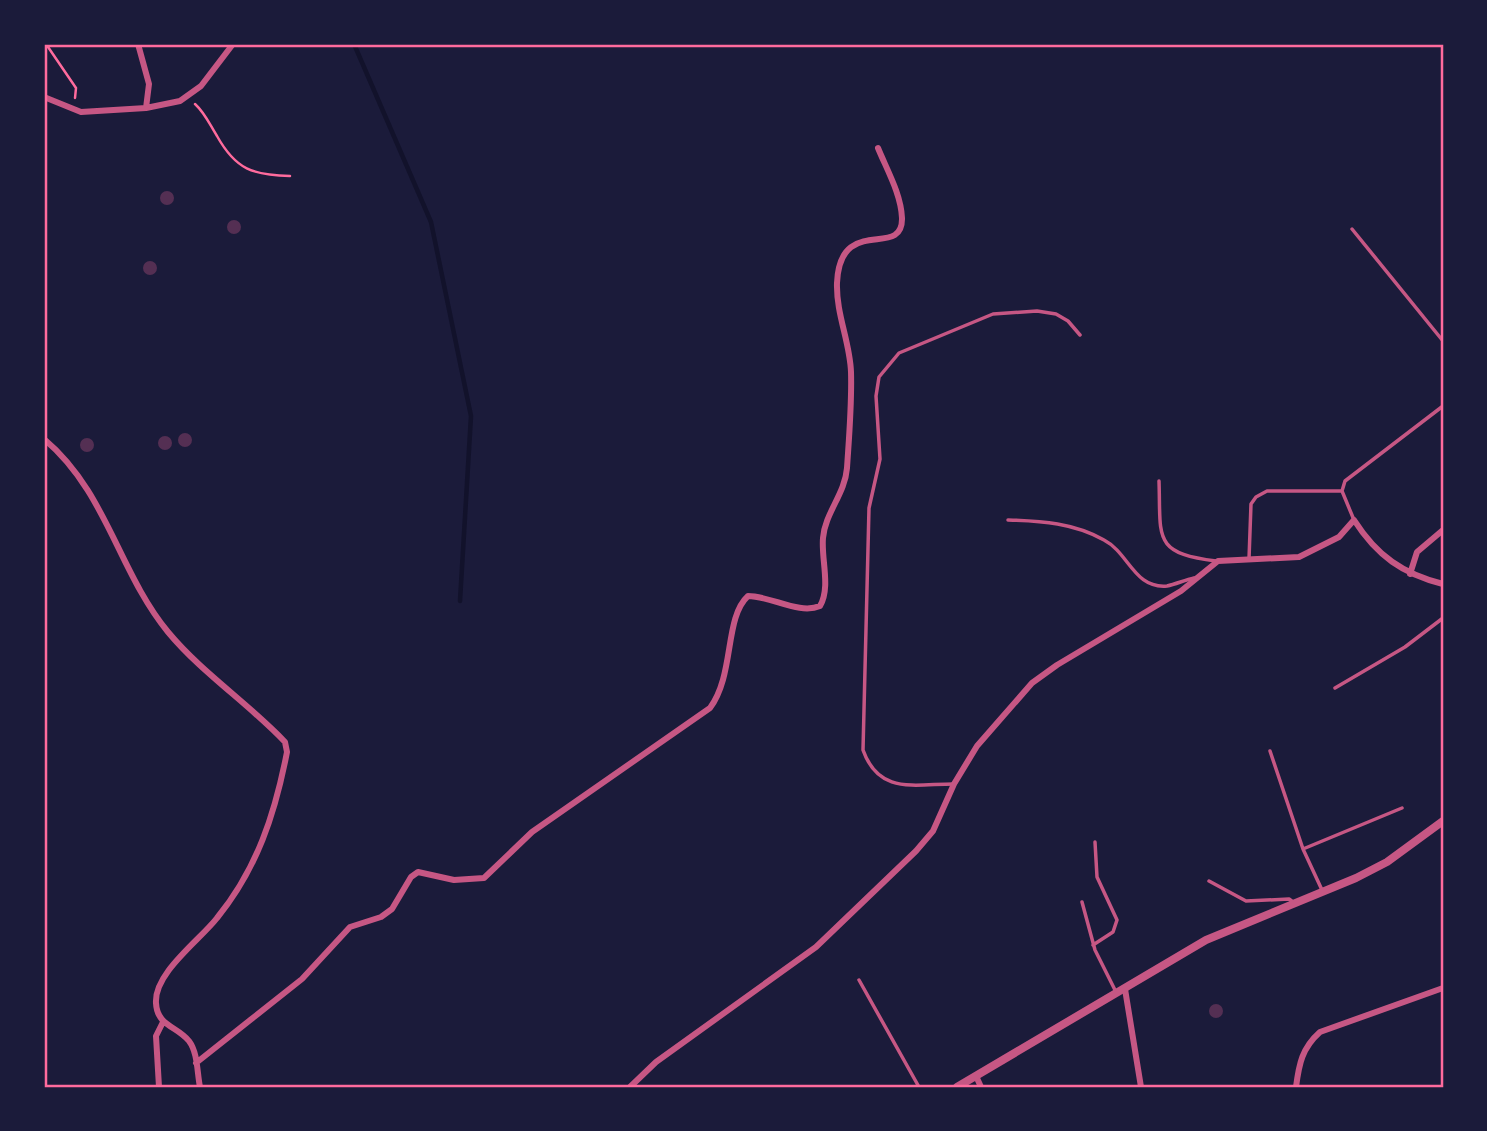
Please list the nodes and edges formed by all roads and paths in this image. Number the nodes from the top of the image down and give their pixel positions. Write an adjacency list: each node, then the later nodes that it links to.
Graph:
1 (46, 44): 7 (path)
2 (138, 44): 6 (street)
3 (233, 44): 5 (street)
4 (44, 97): 7 (street)
5 (187, 97): 6 (street); 9 (path)
6 (146, 108): 7 (street)
7 (74, 109)
8 (878, 148): 43 (street)
9 (290, 176)
10 (1352, 229): 12 (lane)
11 (1080, 335): 28 (lane)
12 (1443, 341)
13 (1443, 405): 16 (lane)
14 (44, 439): 42 (street)
15 (1159, 481): 21 (lane)
16 (1342, 491): 18 (lane); 20 (lane)
17 (1008, 520): 23 (lane)
18 (1354, 520): 20 (street); 22 (street)
19 (1443, 530): 22 (street)
20 (1249, 559): 21 (street)
21 (1218, 561): 23 (street)
22 (1410, 575): 24 (street)
23 (1199, 577): 28 (street)
24 (1443, 584)
25 (1443, 618): 26 (lane)
26 (1335, 688)
27 (1270, 751): 32 (lane)
28 (954, 784): 47 (street)
29 (1402, 808): 32 (lane)
30 (1443, 821): 34 (street)
31 (1095, 842): 37 (lane)
32 (1303, 849): 34 (lane)
33 (1209, 881): 36 (lane)
34 (1322, 892): 36 (street)
35 (1082, 902): 37 (lane)
36 (1295, 903): 40 (street)
37 (1093, 945): 41 (lane)
38 (859, 980): 49 (lane)
39 (1443, 988): 53 (street)
40 (1125, 989): 41 (street); 52 (street)
41 (1116, 994): 44 (street)
42 (163, 1022): 43 (street); 45 (street)
43 (196, 1063): 46 (street)
44 (976, 1076): 50 (street); 51 (street)
45 (159, 1087)
46 (200, 1087)
47 (630, 1087)
48 (894, 1087): 49 (lane)
49 (917, 1087)
50 (957, 1087)
51 (981, 1087)
52 (1141, 1087)
53 (1296, 1087)

